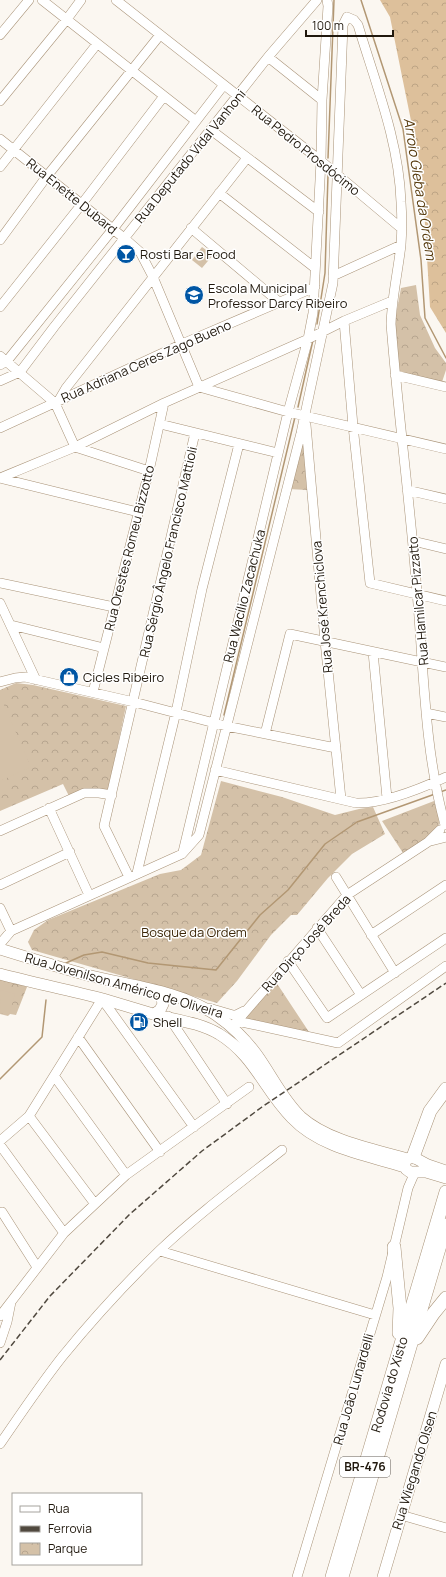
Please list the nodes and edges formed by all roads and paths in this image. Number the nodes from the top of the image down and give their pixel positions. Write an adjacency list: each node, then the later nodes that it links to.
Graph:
1 (29, 0): 9 (street)
2 (42, 0): 8 (street)
3 (81, 0): 8 (street)
4 (116, 0): 10 (street, Rua Pedro Prosdócimo)
5 (317, 0): 12 (street, Rua Deputado Vidal Vanhoni)
6 (327, 0): 17 (street, Rua Wacílio Zacachuka)
7 (347, 17): 26 (street, Rua Wacílio Zacachuka); 32 (street, Rua Hamilcar Pizzatto)
8 (67, 19): 11 (street); 18 (street)
9 (0, 35)
10 (160, 35): 13 (street); 14 (street, Rua Pedro Prosdócimo)
11 (97, 44): 13 (street); 22 (street)
12 (268, 57): 16 (street, Rua Deputado Vidal Vanhoni); 17 (street)
13 (130, 70): 15 (street); 27 (street)
14 (223, 86): 16 (street, Rua Pedro Prosdócimo); 19 (street, Rua Deputado Vidal Vanhoni)
15 (164, 96): 19 (street); 29 (street)
16 (239, 96): 20 (street, Rua Deputado Vidal Vanhoni); 24 (street, Rua Pedro Prosdócimo)
17 (322, 100): 24 (street, Rua Wacílio Zacachuka)
18 (0, 101)
19 (196, 121): 33 (street, Rua Deputado Vidal Vanhoni)
20 (212, 130): 23 (street); 34 (street, Rua Deputado Vidal Vanhoni)
21 (0, 139): 22 (street, Rua Enette Dubard)
22 (13, 150): 25 (street); 27 (street, Rua Enette Dubard)
23 (247, 158): 28 (street); 30 (street)
24 (321, 161): 26 (street, Rua Pedro Prosdócimo); 30 (street, Rua Wacílio Zacachuka)
25 (0, 167)
26 (337, 174): 32 (street, Rua Pedro Prosdócimo); 40 (street, Rua Wacílio Zacachuka)
27 (47, 176): 29 (street, Rua Enette Dubard); 35 (street)
28 (219, 194): 31 (street); 39 (street)
29 (81, 205): 33 (street, Rua Enette Dubard); 45 (street)
30 (319, 212): 39 (street, Rua Wacílio Zacachuka)
31 (191, 228): 41 (street); 44 (street)
32 (401, 228): 37 (street, Rua Hamilcar Pizzatto)
33 (113, 229): 34 (street, Rua Enette Dubard); 36 (street, Rua Deputado Vidal Vanhoni)
34 (124, 238): 38 (street, Rua Deputado Vidal Vanhoni); 41 (street, Rua Enette Dubard)
35 (0, 240)
36 (102, 242): 38 (street); 46 (street, Rua Deputado Vidal Vanhoni)
37 (400, 245): 40 (street); 43 (street, Rua Hamilcar Pizzatto)
38 (114, 251): 48 (street, Rua Deputado Vidal Vanhoni)
39 (315, 268): 42 (street, Rua Wacílio Zacachuka)
40 (333, 276): 49 (street, Rua Wacílio Zacachuka)
41 (153, 277): 51 (street, Rua Enette Dubard); 58 (street)
42 (315, 287): 44 (street, Rua Adriana Ceres Zago Bueno); 50 (street, Rua Wacílio Zacachuka)
43 (392, 301): 47 (street); 54 (street, Rua Hamilcar Pizzatto)
44 (279, 302): 51 (street, Rua Adriana Ceres Zago Bueno)
45 (0, 307)
46 (43, 317): 48 (street); 52 (street, Rua Deputado Vidal Vanhoni)
47 (344, 321): 49 (street); 63 (street)
48 (54, 327): 53 (street, Rua Deputado Vidal Vanhoni)
49 (323, 332): 50 (street); 61 (street, Rua Wacílio Zacachuka)
50 (308, 339): 56 (street); 60 (street, Rua Wacílio Zacachuka)
51 (182, 344): 56 (street, Rua Enette Dubard); 58 (street, Rua Adriana Ceres Zago Bueno)
52 (2, 361): 53 (street)
53 (20, 372): 55 (street, Rua Deputado Vidal Vanhoni); 58 (street)
54 (395, 375): 57 (street); 66 (street, Rua Hamilcar Pizzatto)
55 (0, 381)
56 (199, 387): 59 (street); 60 (street)
57 (446, 388)
58 (57, 402): 64 (street, Rua Adriana Ceres Zago Bueno); 68 (street)
59 (164, 403): 62 (street, Rua Orestes Romeu Bizzotto); 68 (street)
60 (288, 412): 61 (street); 70 (street, Rua Wacílio Zacachuka)
61 (305, 415): 63 (street); 84 (street, Rua José Krenchiclova); 97 (street, Rua Wacílio Zacachuka)
62 (160, 424): 65 (street); 71 (street, Rua Orestes Romeu Bizzotto)
63 (353, 426): 66 (street); 79 (street)
64 (0, 428)
65 (195, 433): 67 (street); 92 (street, Rua Sérgio Ângelo Francisco Mattioli)
66 (402, 438): 69 (street); 73 (street, Rua Hamilcar Pizzatto)
67 (239, 444): 70 (street); 93 (street)
68 (75, 447): 71 (street); 72 (street)
69 (446, 449)
70 (278, 453): 96 (street, Rua Wacílio Zacachuka)
71 (149, 471): 75 (street, Rua Orestes Romeu Bizzotto)
72 (0, 478): 75 (street)
73 (407, 490): 74 (street); 76 (street, Rua Hamilcar Pizzatto)
74 (446, 499)
75 (138, 512): 82 (street, Rua Orestes Romeu Bizzotto)
76 (413, 541): 77 (street); 79 (street, Rua Hamilcar Pizzatto)
77 (446, 549)
78 (0, 583): 82 (street)
79 (417, 594): 80 (street); 87 (street, Rua Hamilcar Pizzatto)
80 (446, 601)
81 (0, 603): 83 (street)
82 (114, 607): 85 (street, Rua Orestes Romeu Bizzotto)
83 (11, 625): 85 (street); 89 (street)
84 (325, 641): 86 (street); 98 (street); 99 (street, Rua José Krenchiclova)
85 (104, 648): 91 (street, Rua Orestes Romeu Bizzotto)
86 (373, 652): 87 (street); 104 (street)
87 (423, 663): 88 (street); 94 (street, Rua Hamilcar Pizzatto)
88 (446, 667)
89 (36, 680): 90 (street); 91 (street)
90 (0, 682)
91 (93, 692): 92 (street)
92 (134, 702): 93 (street); 103 (street, Rua Sérgio Ângelo Francisco Mattioli)
93 (176, 712): 96 (street); 111 (street)
94 (426, 713): 95 (street); 102 (street, Rua Hamilcar Pizzatto)
95 (446, 717)
96 (213, 722): 97 (street); 110 (street, Rua Wacílio Zacachuka)
97 (226, 726): 98 (street); 100 (street, Rua Wacílio Zacachuka)
98 (265, 734): 99 (street)
99 (336, 748): 105 (street, Rua José Krenchiclova)
100 (215, 770): 105 (street); 110 (street, Rua Wacílio Zacachuka)
101 (446, 777): 102 (street)
102 (434, 784): 104 (street); 108 (street, Rua Hamilcar Pizzatto)
103 (112, 795): 106 (street); 111 (street, Rua Sérgio Ângelo Francisco Mattioli)
104 (387, 798): 105 (street)
105 (341, 799)
106 (49, 808): 107 (street); 109 (street)
107 (0, 831)
108 (445, 831): 116 (street, Rua Dirço José Breda)
109 (70, 852): 113 (street); 115 (street)
110 (182, 854): 111 (street)
111 (133, 875): 115 (street)
112 (336, 877): 116 (street)
113 (0, 885)
114 (446, 885): 120 (street)
115 (89, 895): 119 (street)
116 (347, 895): 118 (street, Rua Dirço José Breda); 120 (street)
117 (0, 908): 119 (street)
118 (317, 928): 124 (street, Rua Dirço José Breda); 131 (street)
119 (11, 931): 122 (street)
120 (371, 935): 126 (street)
121 (446, 938): 126 (street)
122 (0, 944)
123 (0, 949): 128 (main road, Rua Jovenilson Américo de Oliveira)
124 (288, 961): 131 (street); 134 (street, Rua Dirço José Breda)
125 (446, 966): 137 (street)
126 (395, 973): 131 (street)
127 (0, 974): 130 (main road, Rua Jovenilson Américo de Oliveira)
128 (87, 975): 129 (main road, Rua Jovenilson Américo de Oliveira); 130 (main road)
129 (161, 993): 133 (main road, Rua Jovenilson Américo de Oliveira); 135 (main road)
130 (78, 994): 132 (main road, Rua Jovenilson Américo de Oliveira)
131 (361, 995)
132 (102, 999): 135 (main road, Rua Jovenilson Américo de Oliveira); 138 (street); 144 (street)
133 (193, 1002): 134 (street, Rua Jovenilson Américo de Oliveira); 137 (main road)
134 (247, 1010): 137 (street, Rua Dirço José Breda)
135 (154, 1014): 136 (main road, Rua Jovenilson Américo de Oliveira)
136 (168, 1016): 142 (street); 149 (main road, Rua Jovenilson Américo de Oliveira)
137 (235, 1024): 149 (main road)
138 (78, 1037): 139 (street); 148 (street)
139 (55, 1077): 143 (street); 151 (street)
140 (249, 1088): 142 (street)
141 (446, 1089): 149 (highway)
142 (227, 1104): 144 (street)
143 (30, 1116): 145 (street); 154 (street)
144 (194, 1127): 148 (street)
145 (0, 1141)
146 (0, 1145): 157 (street)
147 (282, 1150): 159 (street)
148 (160, 1152): 151 (street)
149 (411, 1164): 150 (main road); 152 (main road); 158 (street, Rua João Lunardelli)
150 (446, 1171)
151 (126, 1175): 154 (street)
152 (446, 1178)
153 (446, 1192): 166 (highway, Rodovia do Xisto / BR-476)
154 (95, 1204): 157 (street)
155 (2, 1212): 160 (street)
156 (446, 1225): 166 (highway, Rodovia do Xisto / BR-476)
157 (64, 1233): 160 (street)
158 (391, 1246): 163 (street, Rua João Lunardelli); 166 (highway)
159 (160, 1251): 163 (street); 168 (street)
160 (37, 1267): 162 (street)
161 (446, 1298): 166 (highway)
162 (11, 1301): 164 (street); 165 (street)
163 (375, 1315): 171 (street, Rua João Lunardelli)
164 (0, 1316)
165 (0, 1343)
166 (402, 1359): 172 (highway, Rodovia do Xisto / BR-476); 173 (highway, Rodovia do Xisto / BR-476)
167 (446, 1364): 169 (main road, Rua Wiegando Olsen)
168 (0, 1444)
169 (401, 1515): 170 (street); 174 (main road, Rua Wiegando Olsen)
170 (446, 1528)
171 (297, 1577)
172 (332, 1577)
173 (342, 1577)
174 (383, 1577)

